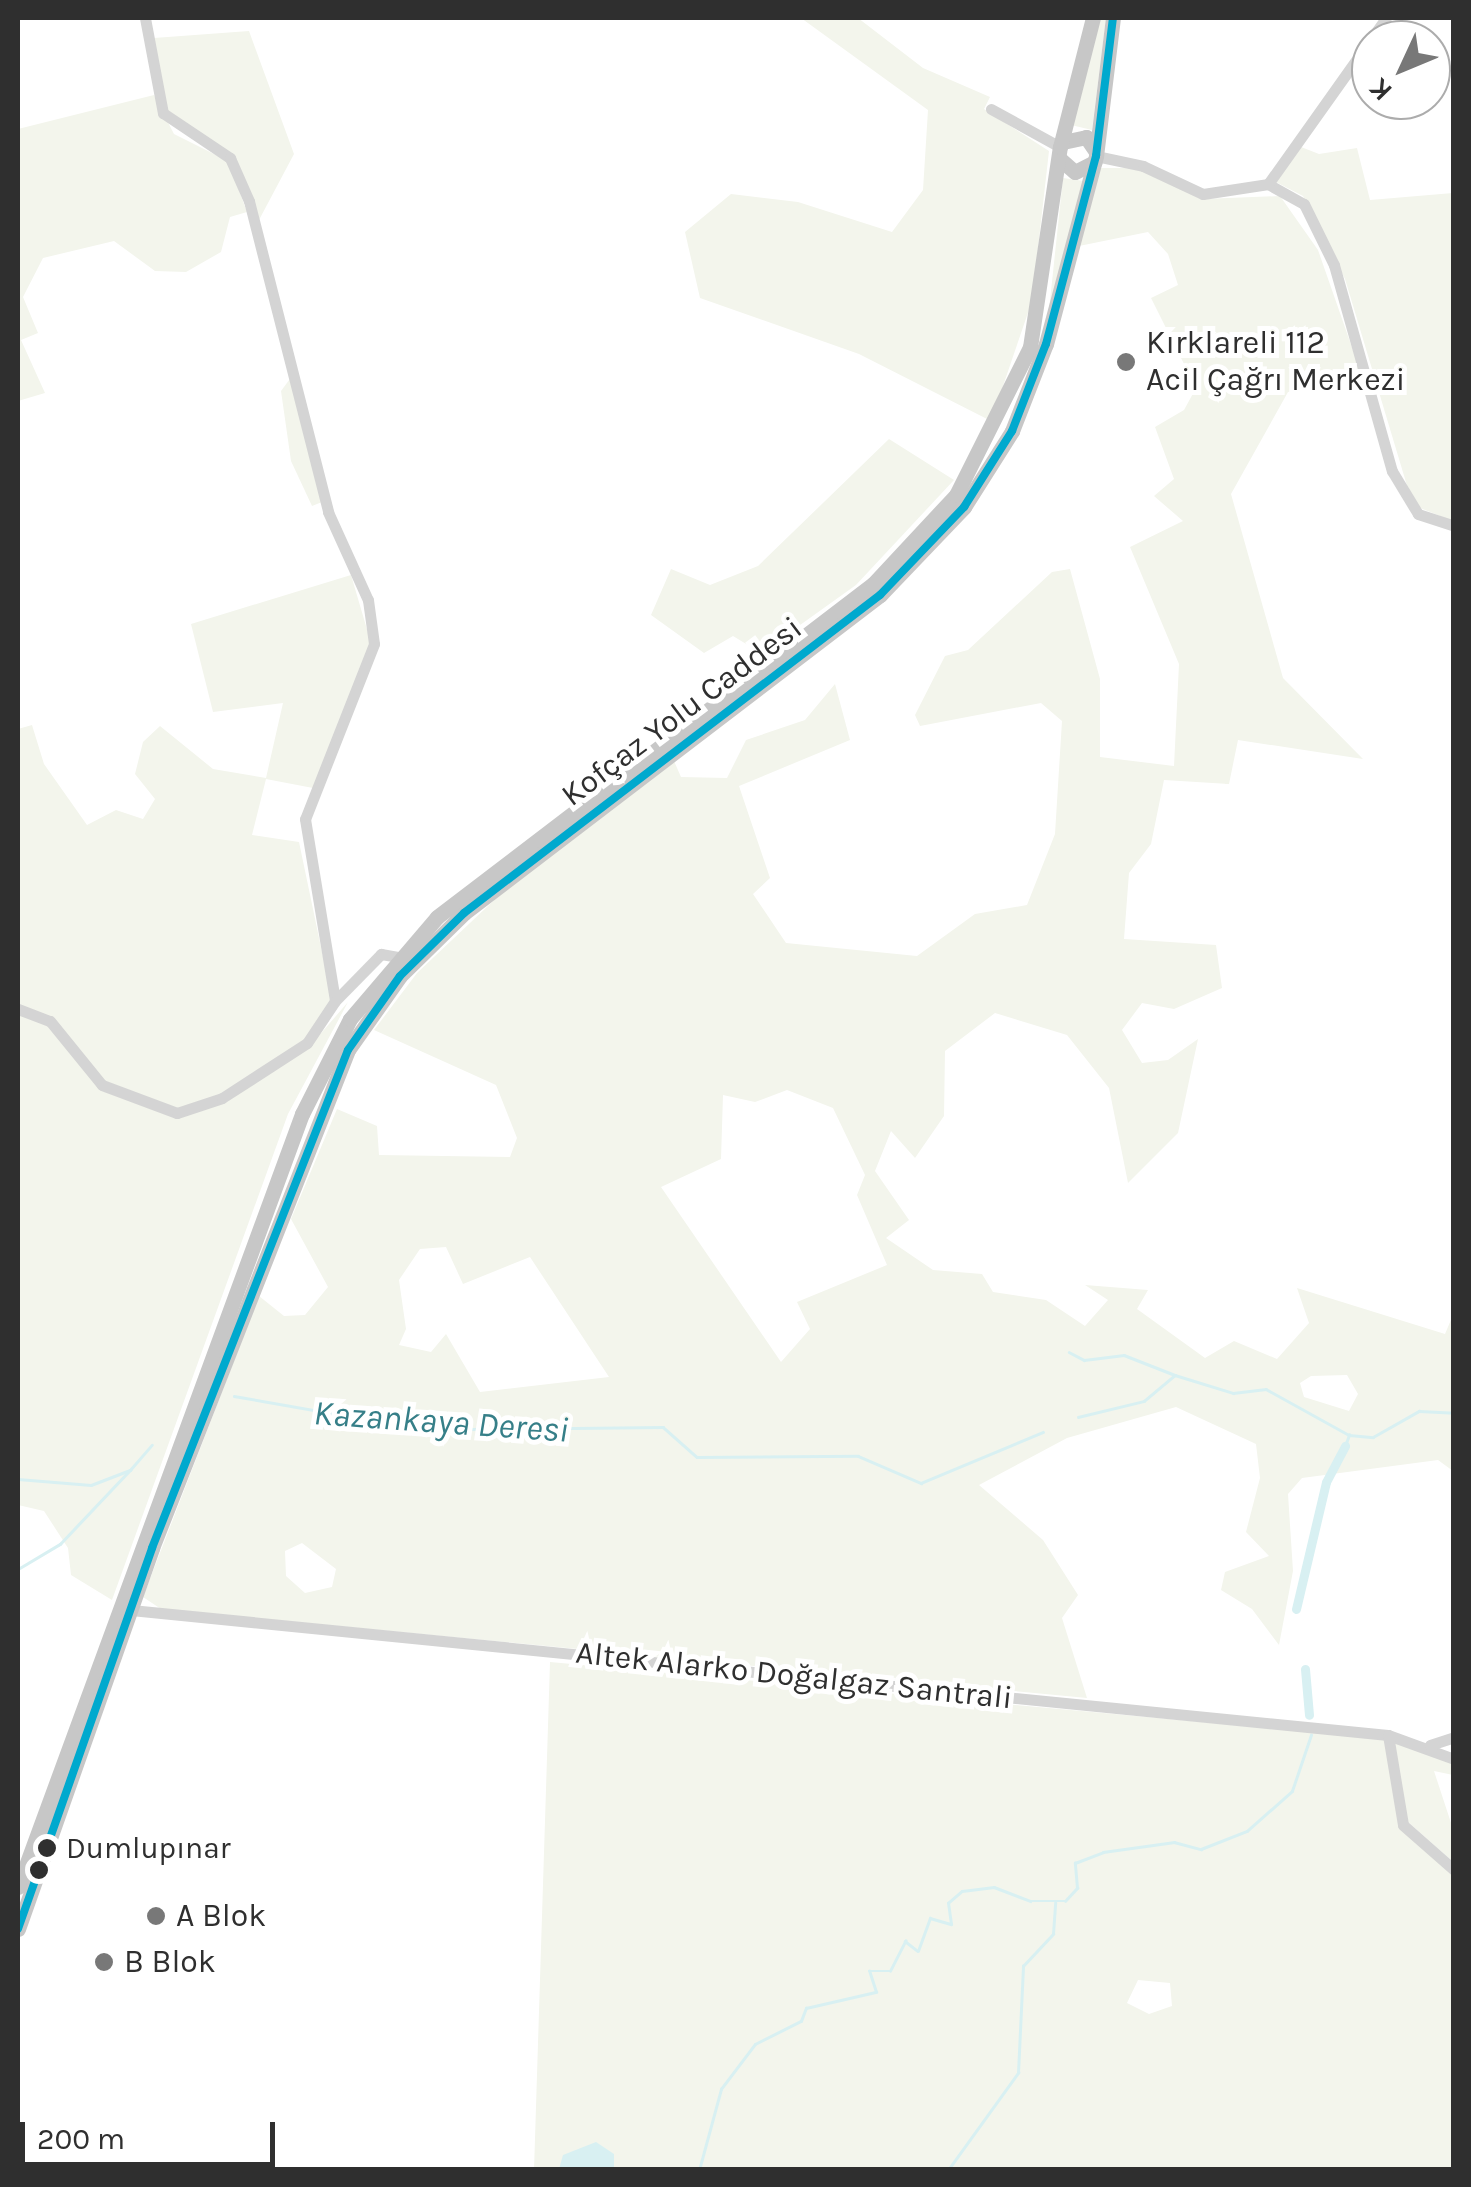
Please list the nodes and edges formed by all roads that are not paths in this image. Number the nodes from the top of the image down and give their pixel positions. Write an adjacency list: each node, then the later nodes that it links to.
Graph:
1 (145, 18): 11 (street)
2 (1093, 18): 6 (main road, Kofçaz Yolu Caddesi)
3 (1113, 18): 7 (main road, Kofçaz Yolu Caddesi)
4 (1386, 18): 8 (street)
5 (992, 110): 6 (street)
6 (1061, 150): 7 (main road); 7 (main road); 10 (main road, Kofçaz Yolu Caddesi)
7 (1096, 159): 8 (street); 13 (main road, Kofçaz Yolu Caddesi)
8 (1268, 184): 9 (street)
9 (1454, 526)
10 (398, 957): 11 (street); 13 (main road, Kofçaz Yolu Caddesi)
11 (335, 1001): 12 (street)
12 (18, 1009)
13 (196, 1414): 14 (main road); 20 (main road)
14 (130, 1610): 15 (street, Altek Alarko Doğalgaz Santrali); 21 (main road)
15 (1388, 1735): 17 (street, Altek Alarko Doğalgaz Santrali); 19 (street)
16 (1454, 1737): 17 (street)
17 (1430, 1745): 18 (street, Altek Alarko Doğalgaz Santrali)
18 (1454, 1759)
19 (1454, 1870)
20 (18, 1887)
21 (18, 1929)

